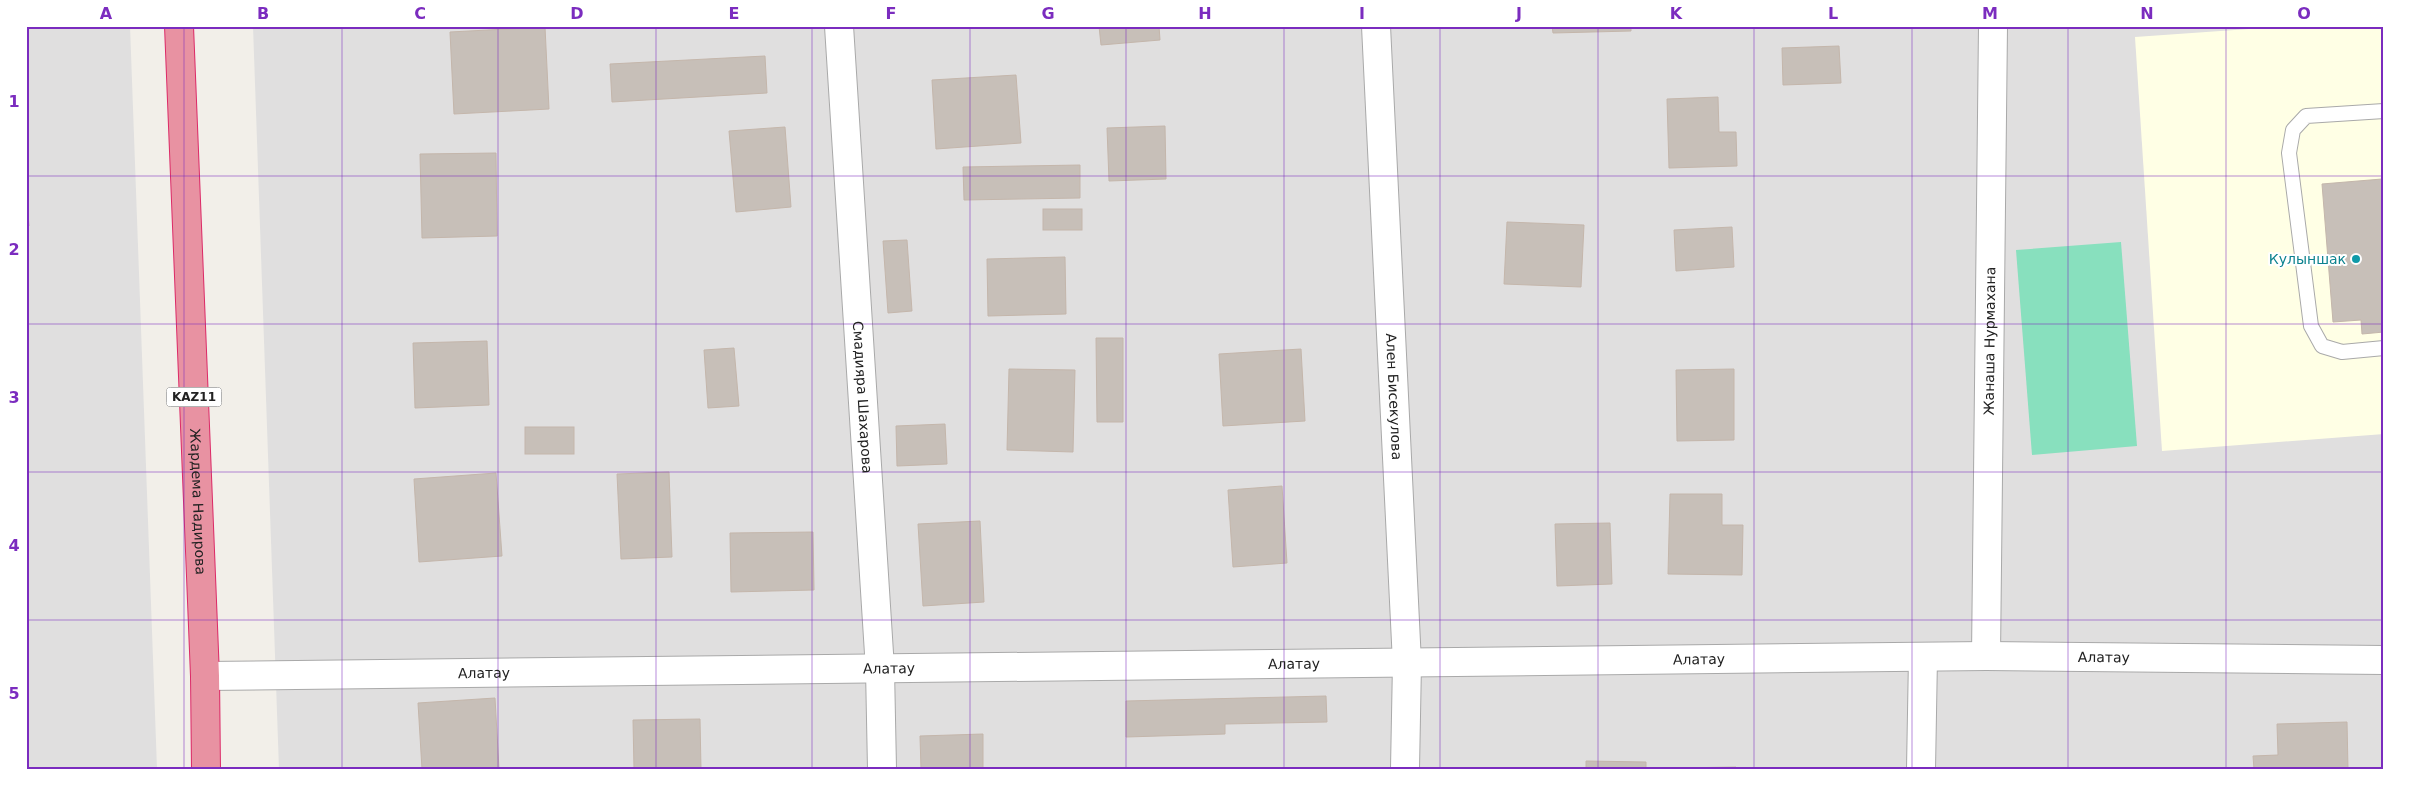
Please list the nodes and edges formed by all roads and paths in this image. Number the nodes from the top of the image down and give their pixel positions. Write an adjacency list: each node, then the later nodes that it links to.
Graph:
1 (179, 26): 12 (highway, Жардема Надирова / KAZ11)
2 (840, 26): 11 (street, Смадияра Шахарова)
3 (1376, 26): 10 (street, Ален Бисекулова)
4 (1993, 26): 7 (street, Жанаша Нурмахана)
5 (2384, 111): 6 (lane)
6 (2384, 348)
7 (1986, 656): 8 (street, Алатау); 9 (street, Алатау)
8 (1923, 657): 10 (street, Алатау); 16 (street)
9 (2384, 660)
10 (1407, 663): 11 (street, Алатау); 15 (street, Ален Бисекулова)
11 (880, 668): 12 (street, Алатау); 14 (street, Смадияра Шахарова)
12 (205, 676): 13 (highway, Жардема Надирова / KAZ11)
13 (206, 769)
14 (882, 769)
15 (1405, 769)
16 (1921, 769)

